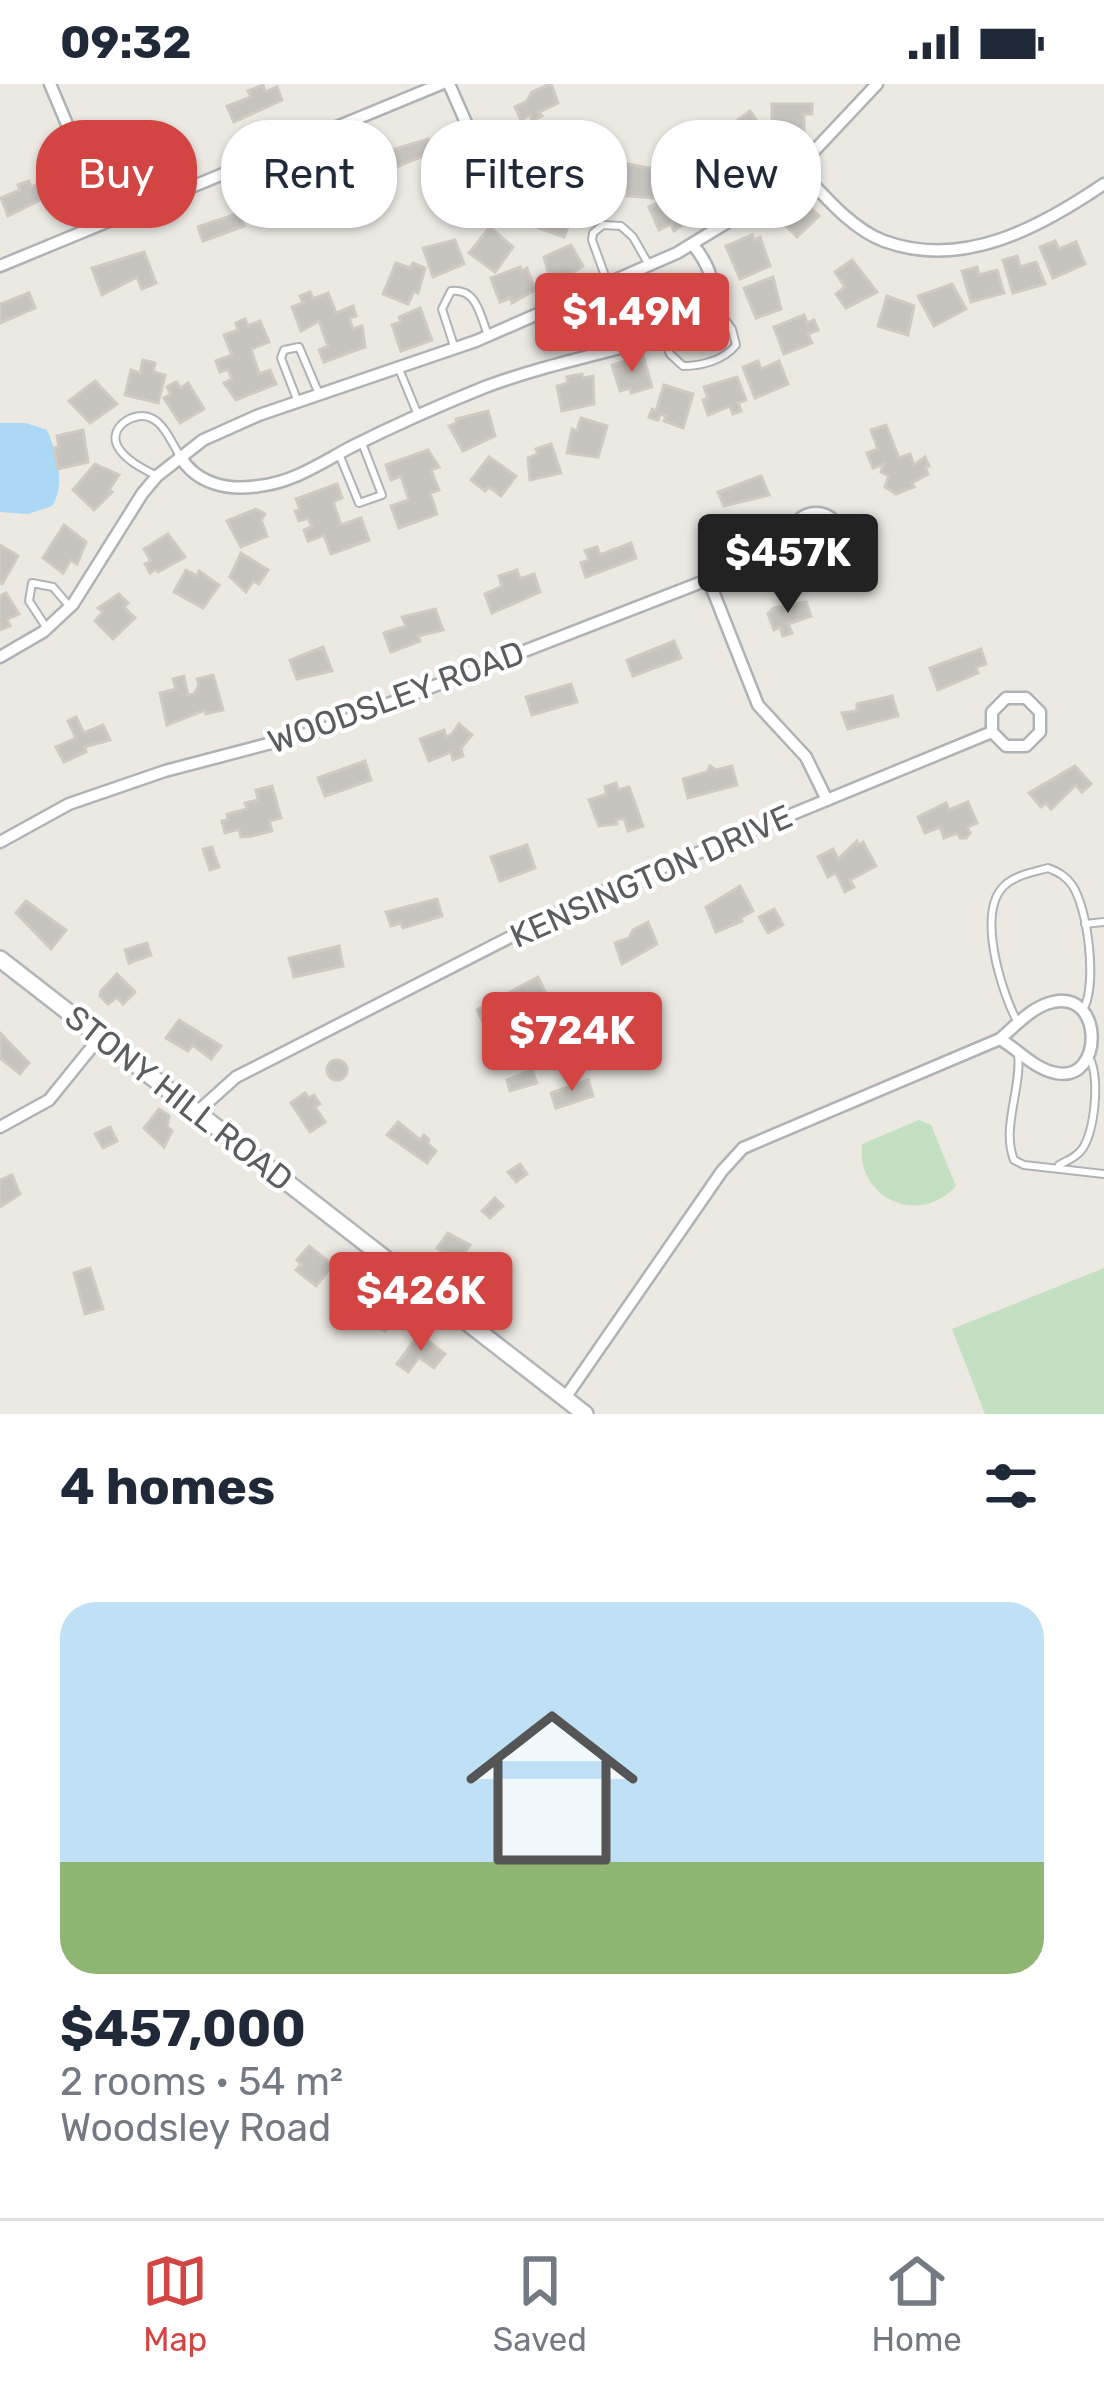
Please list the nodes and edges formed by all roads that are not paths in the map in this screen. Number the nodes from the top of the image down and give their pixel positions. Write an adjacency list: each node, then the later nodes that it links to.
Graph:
1 (50, 84): 4 (street)
2 (445, 84): 5 (street); 8 (street)
3 (878, 84): 6 (street)
4 (65, 120)
5 (463, 120)
6 (821, 144)
7 (1104, 184): 9 (street)
8 (197, 185)
9 (821, 190)
10 (91, 228): 14 (street)
11 (720, 228): 12 (street)
12 (693, 245): 13 (street); 16 (street)
13 (649, 265): 15 (street); 15 (lane)
14 (0, 266)
15 (608, 284): 17 (street)
16 (711, 302): 18 (street); 18 (lane)
17 (488, 336): 19 (street); 19 (lane)
18 (663, 337): 23 (street)
19 (455, 349): 20 (street)
20 (399, 369): 21 (street); 23 (lane)
21 (319, 395): 22 (street); 22 (lane)
22 (298, 402): 26 (street)
23 (418, 416): 24 (street)
24 (362, 442): 25 (street); 25 (lane)
25 (339, 454): 26 (street)
26 (180, 456): 27 (street); 27 (lane)
27 (157, 476): 30 (street)
28 (792, 548): 28 (street, WOODSLEY ROAD); 29 (street, WOODSLEY ROAD)
29 (709, 580): 34 (street); 35 (street, WOODSLEY ROAD)
30 (70, 607): 31 (street); 31 (lane)
31 (47, 628): 32 (street)
32 (0, 657)
33 (992, 732): 33 (street, KENSINGTON DRIVE); 34 (street, KENSINGTON DRIVE)
34 (827, 800): 45 (street, KENSINGTON DRIVE)
35 (0, 842)
36 (1104, 922): 37 (lane)
37 (1085, 924): 39 (lane); 40 (lane)
38 (0, 959): 41 (main road, STONY HILL ROAD)
39 (1084, 1008): 40 (street); 44 (street)
40 (1018, 1023): 42 (street)
41 (100, 1037): 45 (main road, STONY HILL ROAD); 46 (street)
42 (1000, 1039): 43 (street); 49 (street)
43 (1020, 1051): 44 (street); 47 (lane)
44 (1091, 1061): 47 (lane)
45 (197, 1112): 49 (main road, STONY HILL ROAD)
46 (0, 1127)
47 (1056, 1166): 48 (lane)
48 (1104, 1174)
49 (566, 1398): 50 (main road, STONY HILL ROAD)
50 (585, 1414)

